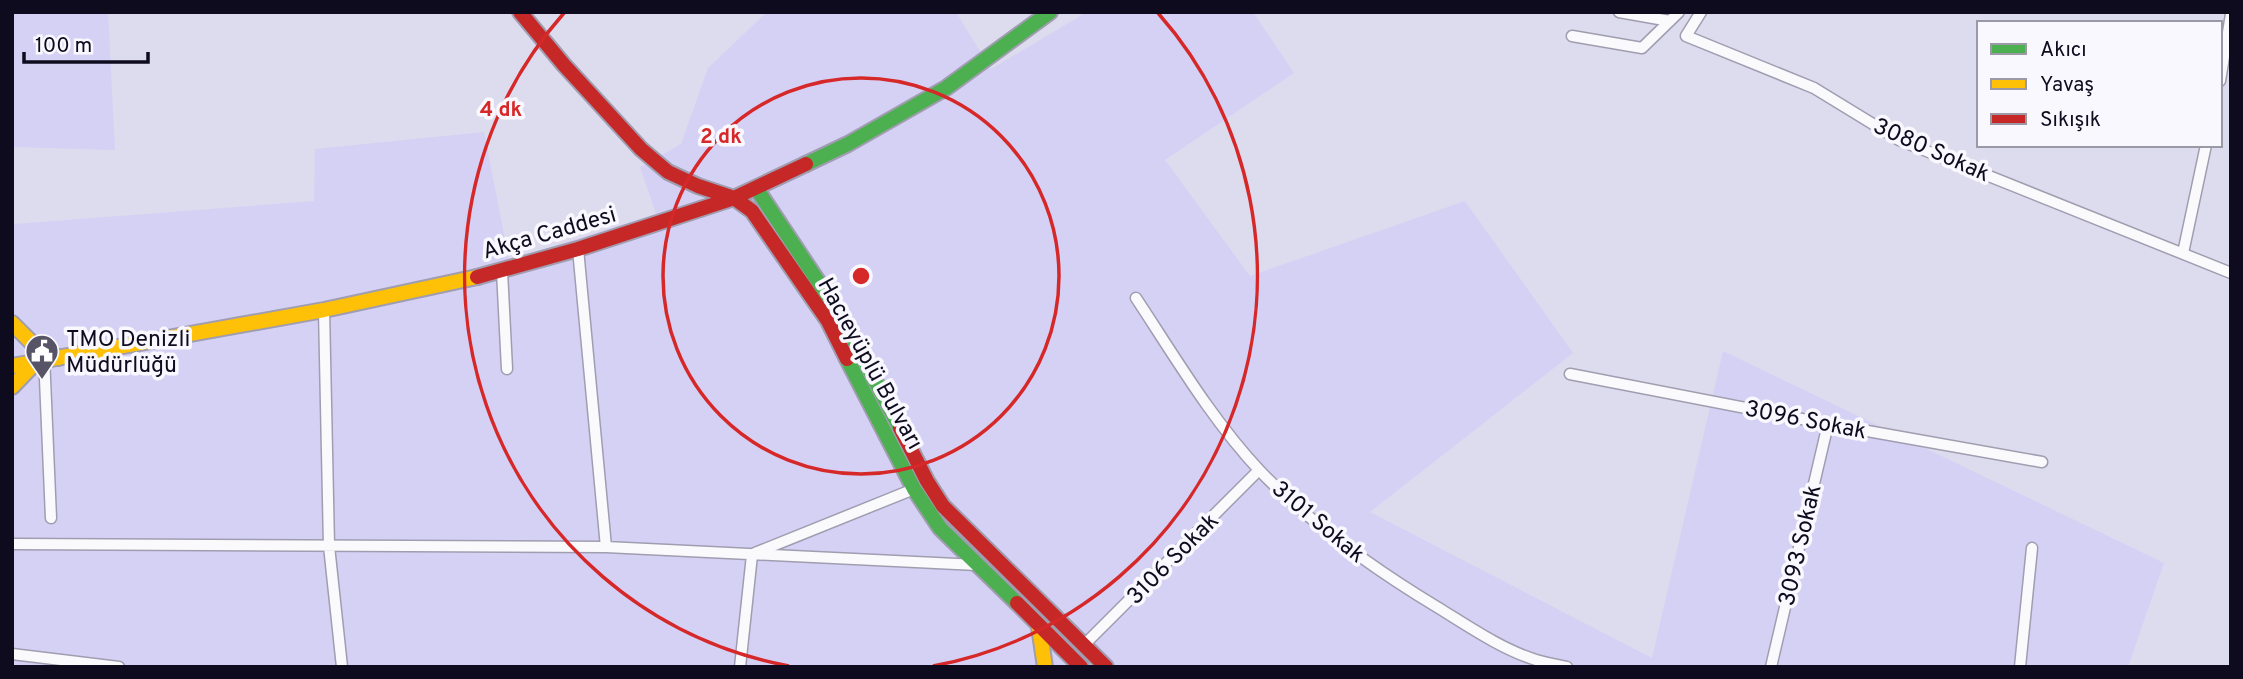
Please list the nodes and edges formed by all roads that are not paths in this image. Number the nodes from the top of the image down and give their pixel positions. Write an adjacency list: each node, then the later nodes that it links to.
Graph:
1 (520, 12): 12 (street, Hacıeyüplü Bulvarı)
2 (1050, 12): 11 (street, Akça Caddesi)
3 (1619, 12): 7 (street)
4 (1679, 12): 7 (street)
5 (1701, 12): 14 (street, 3080 Sokak)
6 (2231, 14): 9 (street)
7 (1670, 21): 8 (street)
8 (1572, 36)
9 (2222, 70)
10 (2206, 147): 14 (street)
11 (756, 188): 12 (street, Akça Caddesi); 19 (street, Hacıeyüplü Bulvarı)
12 (734, 198): 13 (street, Akça Caddesi); 19 (street, Hacıeyüplü Bulvarı)
13 (578, 249): 15 (street, Akça Caddesi); 33 (street)
14 (2183, 253): 16 (street, 3080 Sokak)
15 (502, 271): 18 (street, Akça Caddesi); 23 (street)
16 (2231, 273)
17 (1136, 298): 28 (street, 3101 Sokak)
18 (324, 310): 21 (street, Akça Caddesi); 32 (street)
19 (834, 318): 29 (street, Hacıeyüplü Bulvarı); 37 (street, Hacıeyüplü Bulvarı)
20 (12, 323): 21 (street)
21 (46, 358): 22 (street, Akça Caddesi); 25 (street); 30 (street)
22 (12, 366)
23 (507, 369)
24 (1570, 374): 26 (street, 3096 Sokak)
25 (12, 387)
26 (1828, 424): 27 (street, 3096 Sokak); 49 (street, 3093 Sokak)
27 (2042, 462)
28 (1259, 470): 39 (street, 3106 Sokak); 41 (street, 3101 Sokak)
29 (914, 489): 35 (street); 36 (street, Hacıeyüplü Bulvarı)
30 (51, 518)
31 (12, 544): 32 (street)
32 (329, 546): 33 (street); 44 (street)
33 (606, 547): 35 (street)
34 (2032, 548): 50 (street)
35 (752, 555): 36 (street); 45 (street)
36 (977, 565): 38 (street, Hacıeyüplü Bulvarı)
37 (1051, 612): 38 (street); 39 (street, Hacıeyüplü Bulvarı)
38 (1039, 625): 46 (street); 47 (street, Hacıeyüplü Bulvarı)
39 (1084, 645): 42 (street, Hacıeyüplü Bulvarı)
40 (12, 654): 43 (street)
41 (1532, 663): 48 (street, 3101 Sokak)
42 (1100, 665)
43 (119, 667)
44 (342, 667)
45 (740, 667)
46 (1045, 667)
47 (1082, 667)
48 (1567, 667)
49 (1771, 667)
50 (2020, 667)

